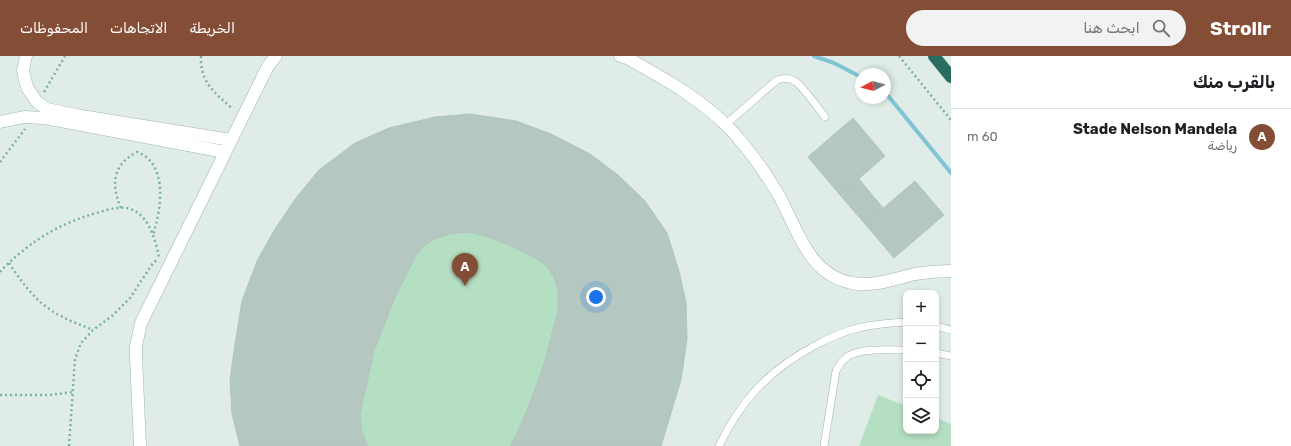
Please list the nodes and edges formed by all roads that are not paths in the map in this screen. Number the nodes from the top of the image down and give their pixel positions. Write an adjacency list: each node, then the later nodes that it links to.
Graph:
1 (26, 56): 6 (street)
2 (276, 56): 11 (street)
3 (620, 56): 10 (street)
4 (934, 56): 5 (highway)
5 (951, 77)
6 (41, 112): 8 (street); 9 (street)
7 (825, 117): 10 (lane)
8 (80, 120): 11 (street); 12 (street)
9 (0, 122)
10 (725, 125): 13 (street)
11 (231, 140): 12 (street)
12 (226, 152): 20 (street)
13 (951, 271)
14 (903, 322): 21 (lane)
15 (939, 327): 16 (lane)
16 (951, 330)
17 (903, 350): 22 (lane)
18 (939, 354): 19 (lane)
19 (951, 356)
20 (140, 446)
21 (719, 446)
22 (824, 446)

